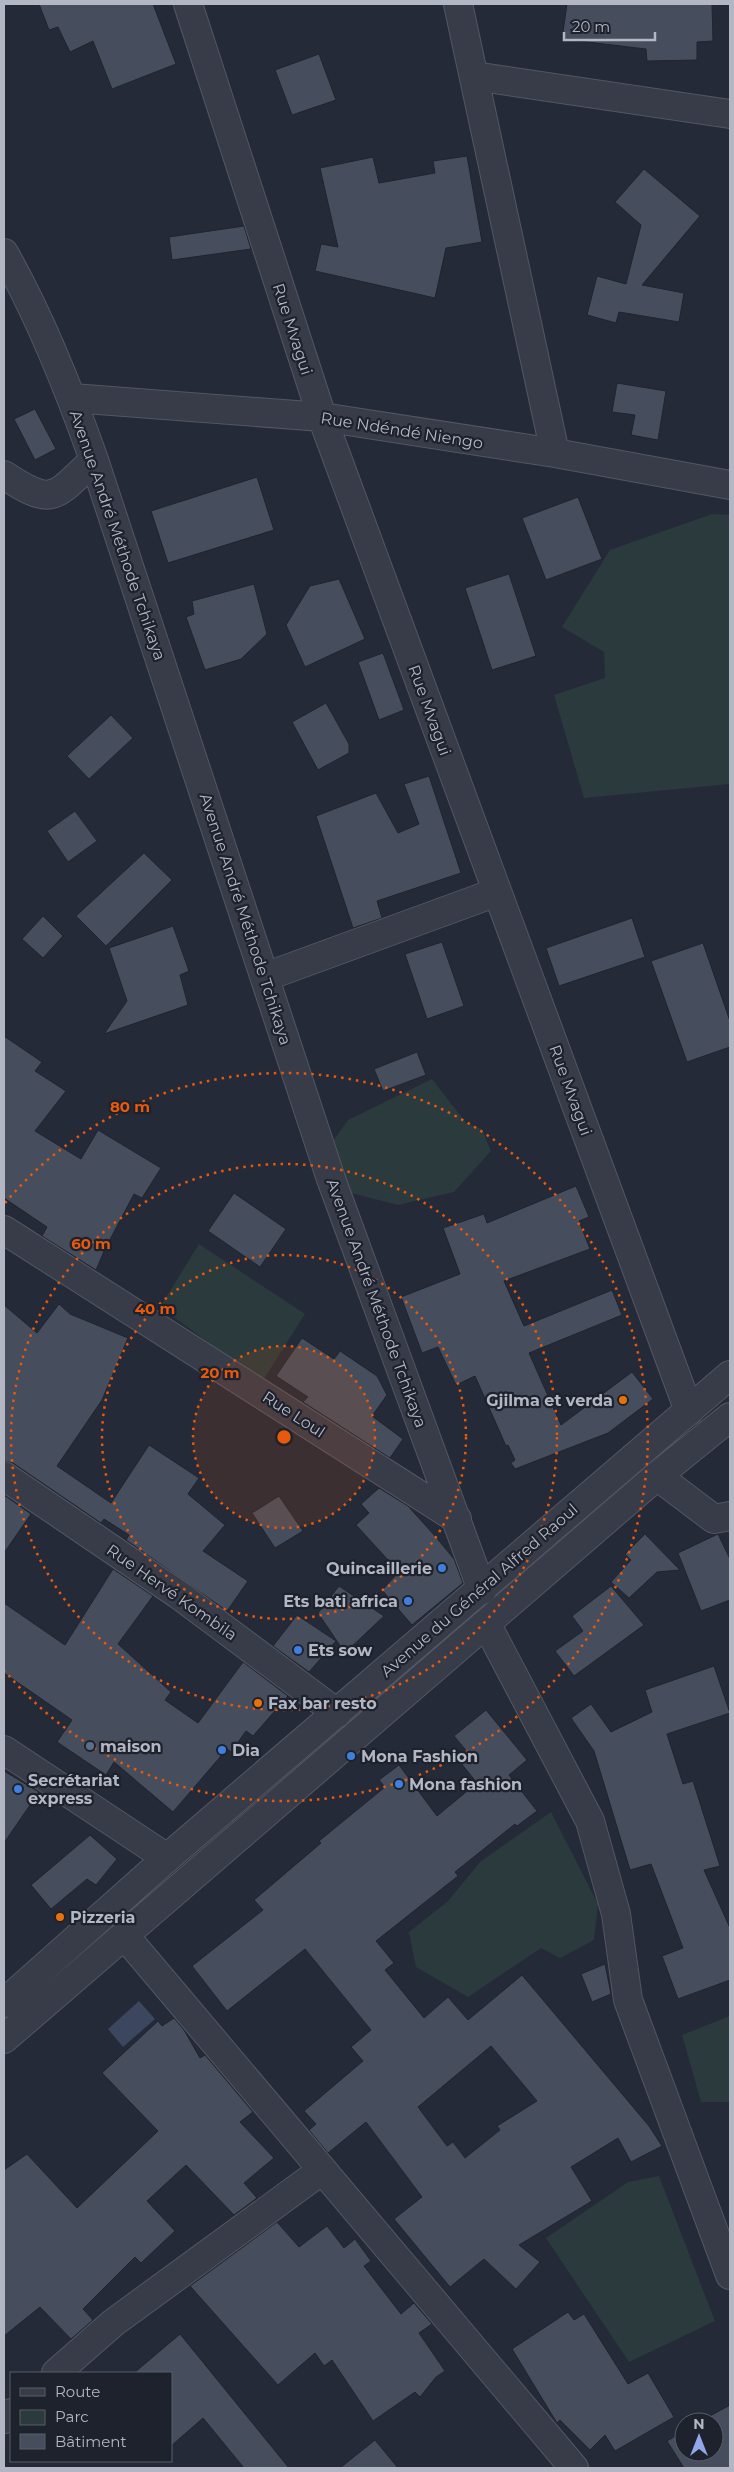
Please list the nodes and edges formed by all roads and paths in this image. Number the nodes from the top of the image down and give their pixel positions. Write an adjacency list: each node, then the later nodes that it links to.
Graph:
1 (188, 4): 7 (street, Rue Mvagui)
2 (458, 4): 3 (street)
3 (474, 76): 4 (street); 8 (street)
4 (730, 114)
5 (4, 252): 6 (street, Avenue André Méthode Tchikaya)
6 (72, 398): 7 (street, Rue Ndéndé Niengo); 9 (street, Avenue André Méthode Tchikaya)
7 (322, 417): 8 (street, Rue Ndéndé Niengo); 12 (street, Rue Mvagui)
8 (555, 453): 11 (street, Rue Ndéndé Niengo)
9 (94, 460): 10 (street); 13 (street, Avenue André Méthode Tchikaya)
10 (4, 475)
11 (730, 485)
12 (497, 892): 13 (street); 16 (street, Rue Mvagui)
13 (265, 977): 20 (street, Avenue André Méthode Tchikaya)
14 (4, 1230): 20 (street, Rue Loul)
15 (730, 1375): 16 (street, Avenue du Général Alfred Raoul)
16 (689, 1411): 22 (street, Avenue du Général Alfred Raoul)
17 (730, 1417): 19 (street, Avenue du Général Alfred Raoul)
18 (4, 1476): 24 (street, Rue Hervé Kombila)
19 (657, 1476): 21 (street); 23 (street, Avenue du Général Alfred Raoul)
20 (457, 1519): 22 (street, Avenue André Méthode Tchikaya)
21 (725, 1522)
22 (482, 1590): 24 (street, Avenue du Général Alfred Raoul)
23 (487, 1626): 27 (street, Avenue du Général Alfred Raoul); 31 (street)
24 (337, 1713): 26 (street, Avenue du Général Alfred Raoul)
25 (4, 1750): 26 (street)
26 (167, 1858): 28 (street, Avenue du Général Alfred Raoul)
27 (125, 1936): 29 (street, Avenue du Général Alfred Raoul); 30 (street)
28 (4, 2003)
29 (4, 2039)
30 (321, 2171): 32 (street); 33 (street)
31 (730, 2275)
32 (57, 2372)
33 (574, 2468)

